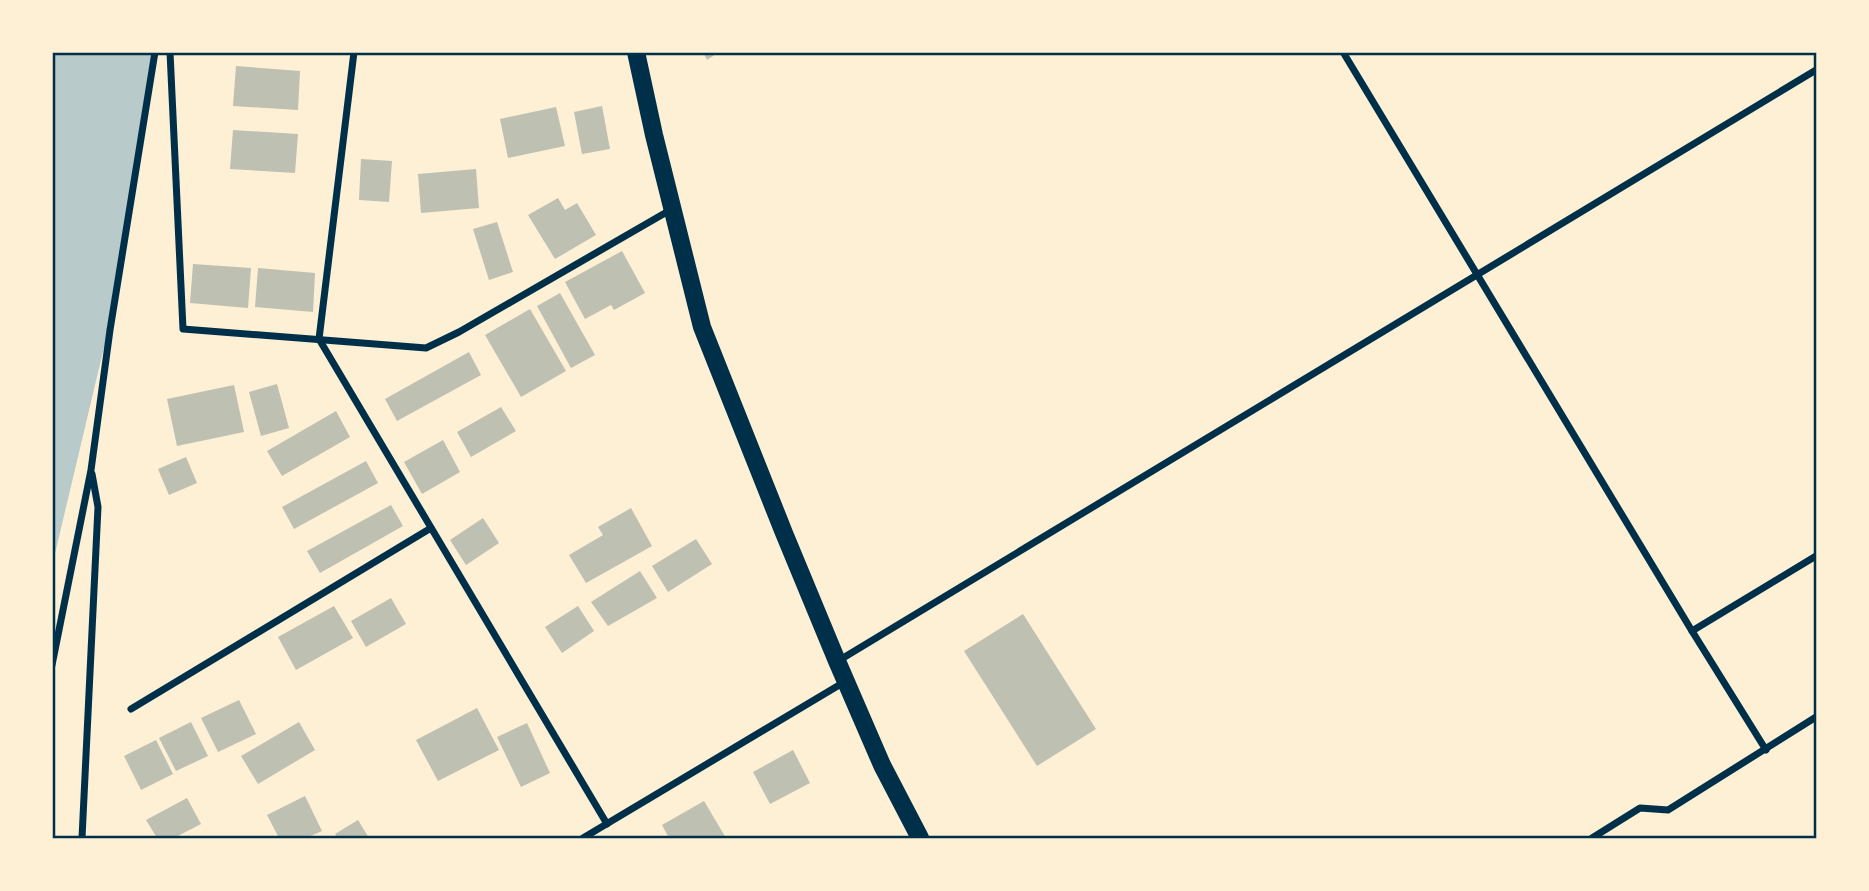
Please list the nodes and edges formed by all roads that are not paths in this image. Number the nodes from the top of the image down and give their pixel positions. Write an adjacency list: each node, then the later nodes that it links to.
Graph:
1 (155, 52): 10 (street)
2 (170, 52): 9 (street)
3 (354, 52): 9 (street)
4 (636, 52): 7 (main road)
5 (1343, 52): 8 (street)
6 (1816, 70): 8 (street)
7 (672, 209): 9 (street); 14 (main road)
8 (1477, 275): 13 (street); 14 (street)
9 (319, 340): 11 (street)
10 (91, 470): 15 (street); 21 (street)
11 (430, 528): 17 (street); 20 (street)
12 (1816, 556): 13 (street)
13 (1692, 631): 19 (street)
14 (837, 661): 16 (main road)
15 (52, 665)
16 (846, 681): 20 (street); 23 (main road)
17 (131, 709)
18 (1816, 718): 19 (street)
19 (1766, 750): 24 (street)
20 (607, 824): 22 (street)
21 (82, 838)
22 (583, 838)
23 (920, 838)
24 (1591, 838)

